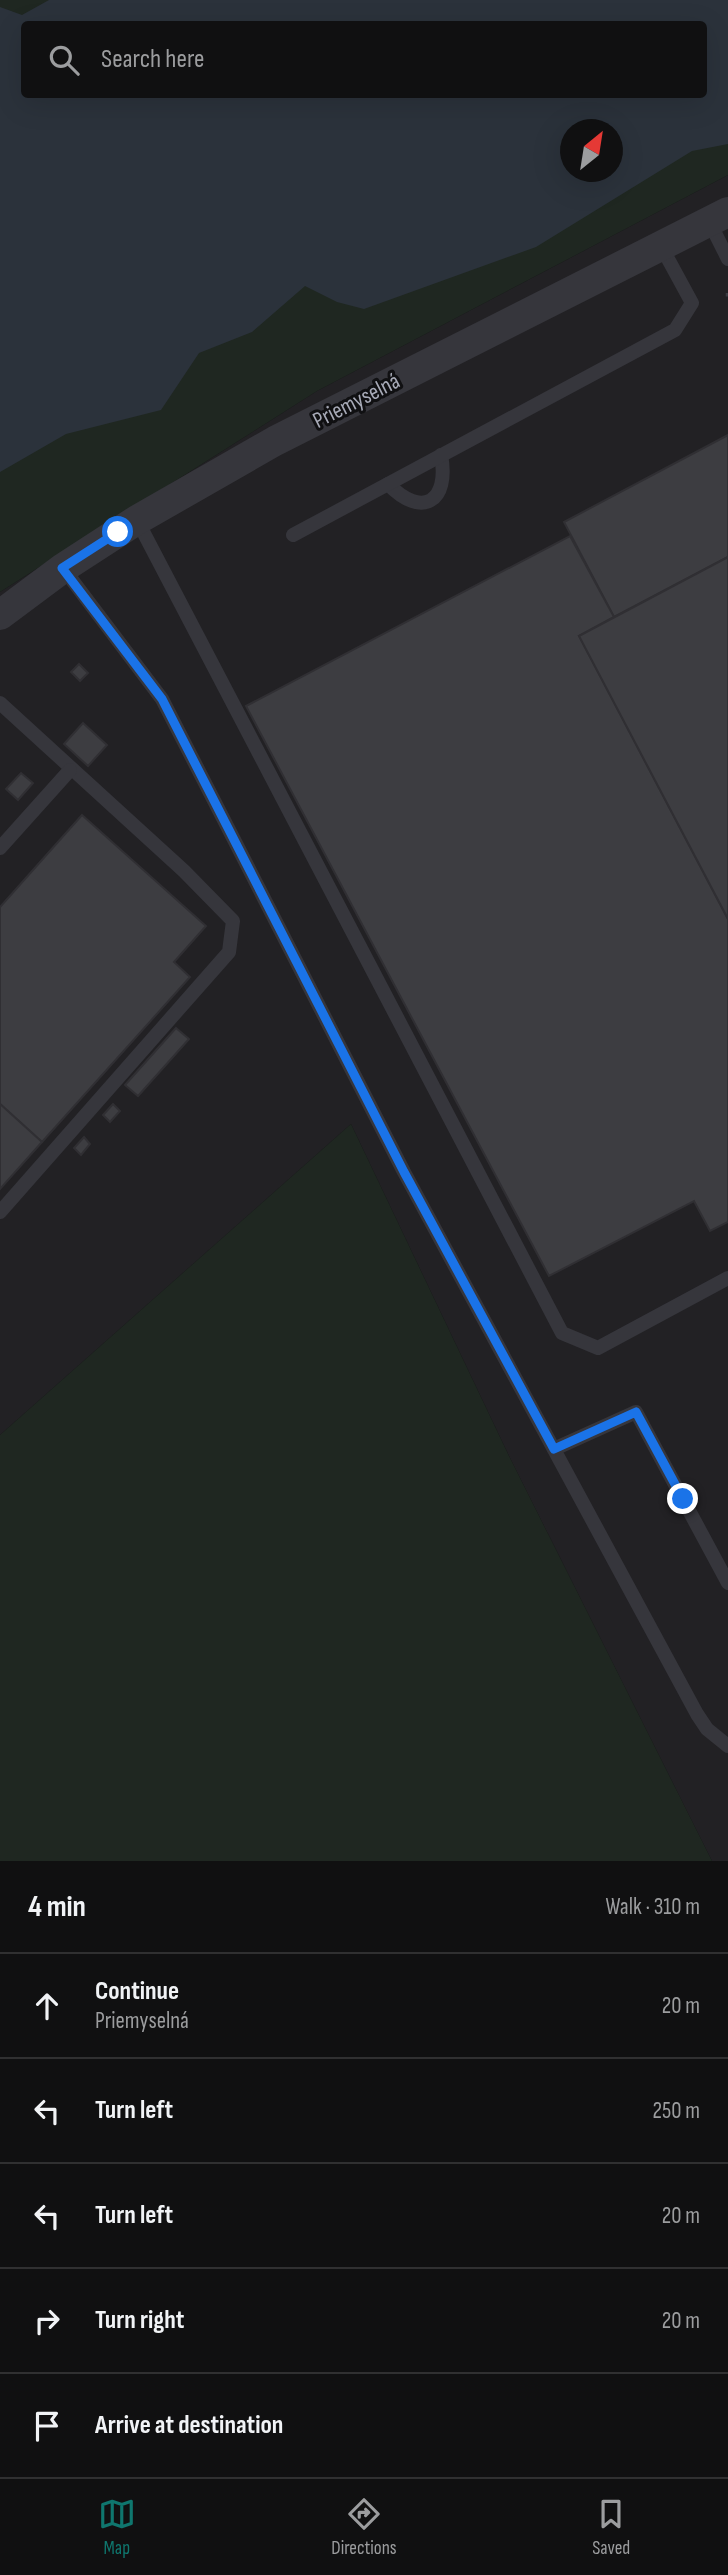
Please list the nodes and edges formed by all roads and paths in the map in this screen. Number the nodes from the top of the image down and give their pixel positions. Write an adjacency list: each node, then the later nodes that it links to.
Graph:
1 (719, 217): 2 (street, Priemyselná); 3 (lane)
2 (661, 246): 6 (lane); 8 (street, Priemyselná)
3 (728, 259)
4 (728, 293): 5 (path)
5 (728, 298)
6 (440, 455): 7 (lane); 7 (lane)
7 (388, 484): 9 (lane)
8 (136, 520): 10 (street, Priemyselná); 16 (lane)
9 (293, 535)
10 (62, 568): 11 (street, Priemyselná); 17 (lane)
11 (0, 615)
12 (0, 703): 13 (lane)
13 (70, 769): 14 (lane); 15 (lane)
14 (0, 848)
15 (0, 1212)
16 (728, 1278)
17 (554, 1449): 18 (lane); 19 (lane)
18 (728, 1583)
19 (728, 1746)

